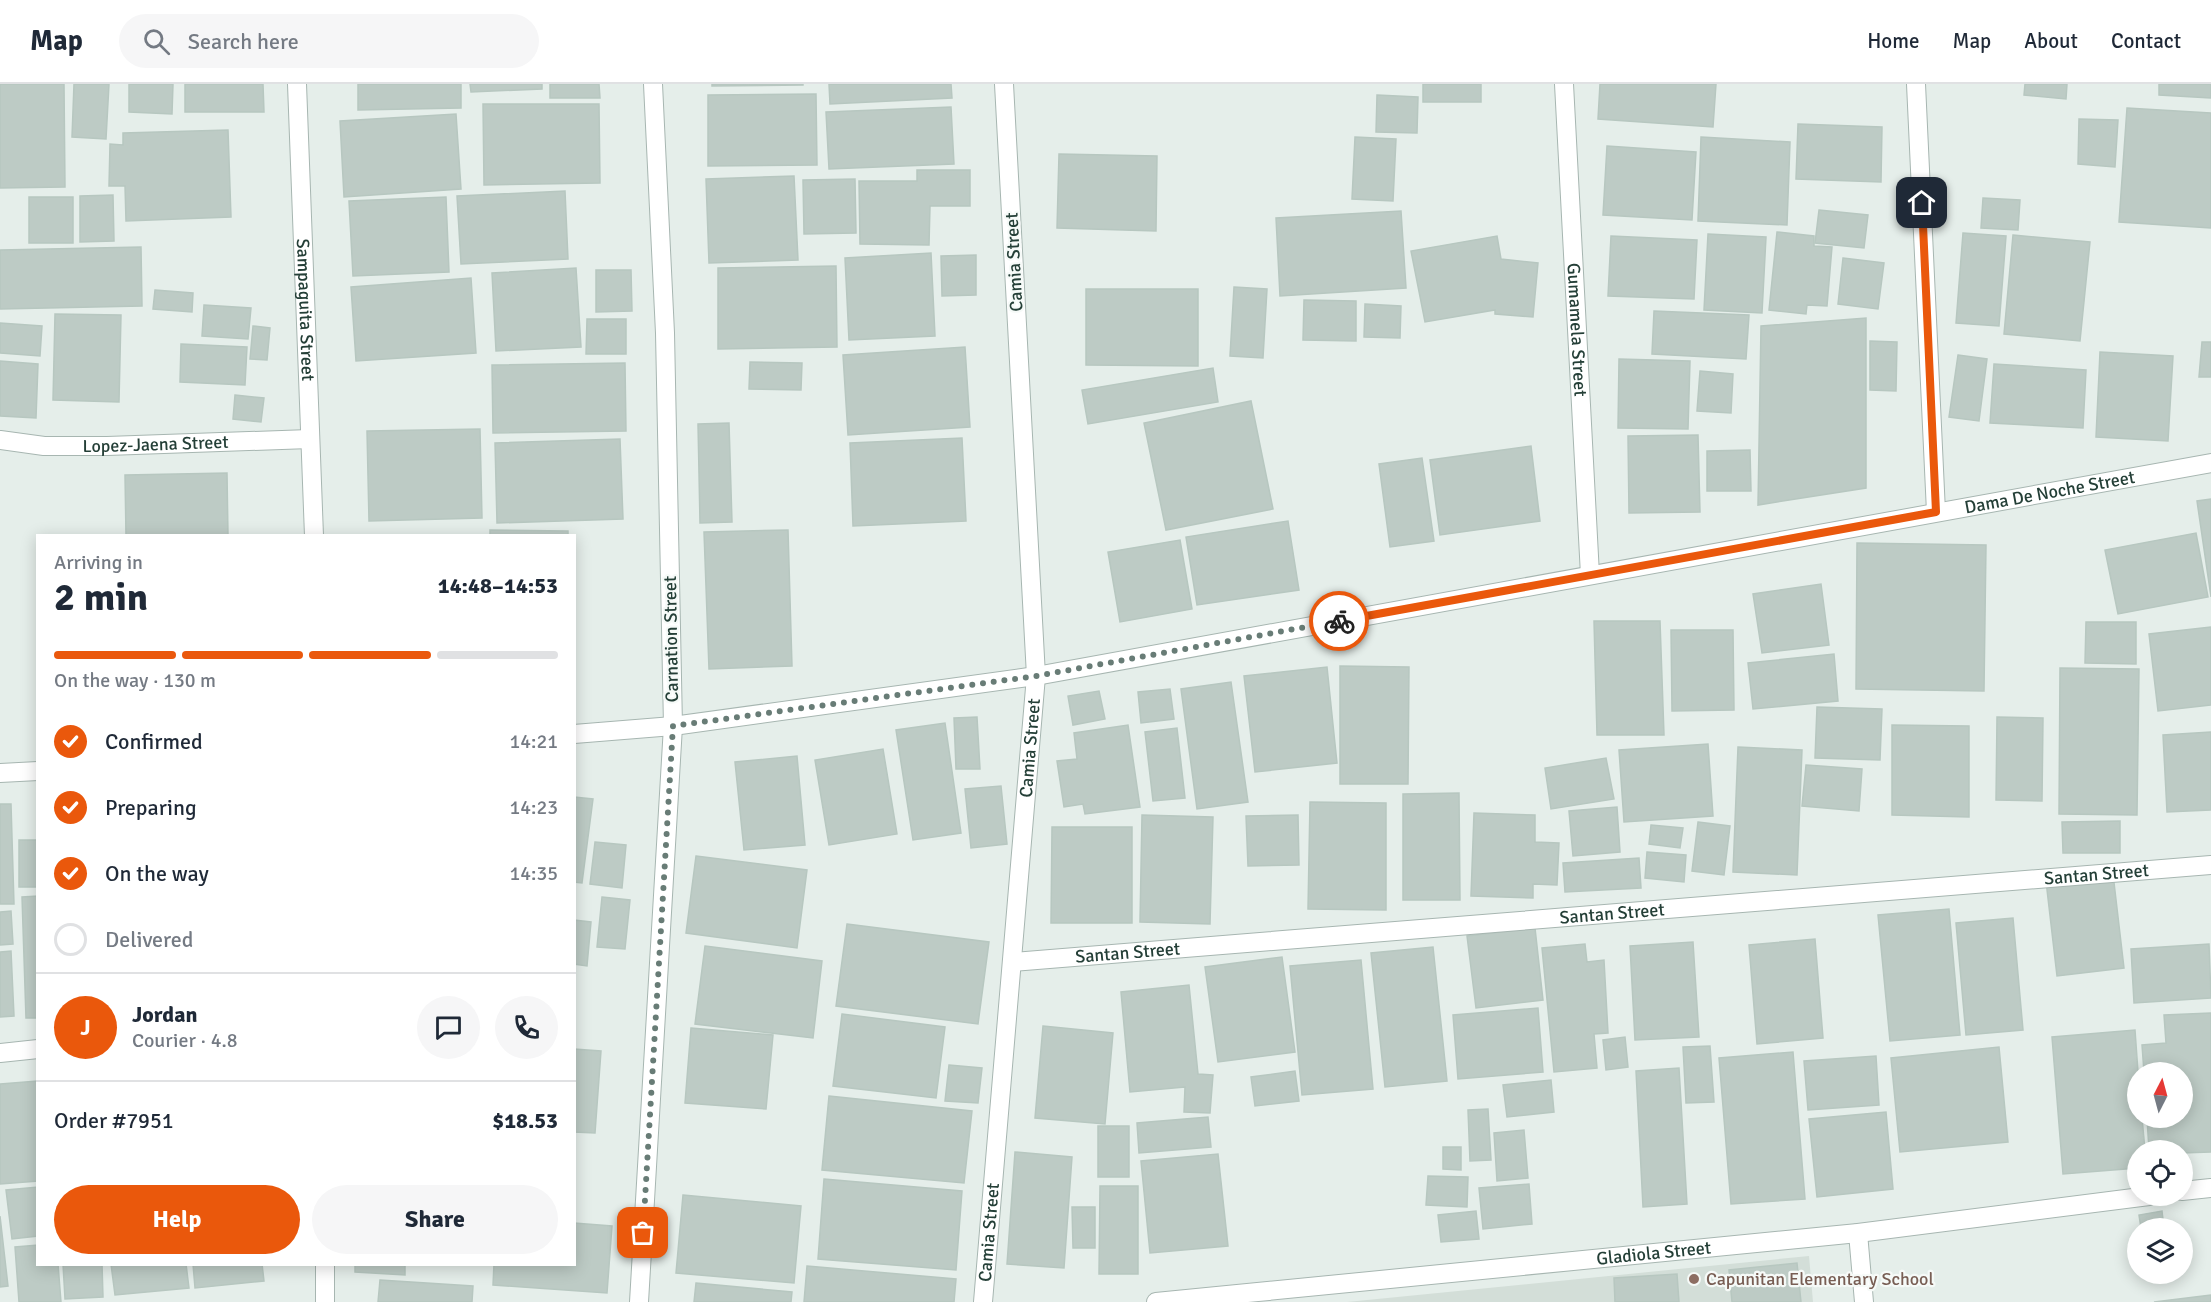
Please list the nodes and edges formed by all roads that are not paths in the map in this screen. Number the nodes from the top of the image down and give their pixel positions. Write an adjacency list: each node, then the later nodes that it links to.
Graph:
1 (297, 84): 6 (street, Sampaguita Street)
2 (652, 84): 13 (street, Carnation Street)
3 (1004, 84): 12 (street, Camia Street)
4 (1564, 84): 11 (street, Gumamela Street)
5 (1916, 84): 9 (street)
6 (310, 439): 7 (street, Lopez-Jaena Street); 10 (street, Sampaguita Street)
7 (0, 440)
8 (2211, 463): 9 (street, Dama De Noche Street)
9 (1936, 512): 11 (street, Dama De Noche Street)
10 (314, 534)
11 (1590, 575): 12 (street, Dama De Noche Street)
12 (1036, 676): 13 (street, Dama De Noche Street); 18 (street, Camia Street)
13 (673, 726): 14 (street, Dama De Noche Street); 28 (street, Carnation Street)
14 (576, 734)
15 (36, 771): 16 (street)
16 (0, 773)
17 (2211, 865): 18 (street, Santan Street)
18 (1012, 962): 29 (street, Camia Street)
19 (36, 1049): 20 (street)
20 (0, 1053)
21 (2211, 1188): 22 (street)
22 (2193, 1190)
23 (2127, 1199): 24 (street, Gladiola Street)
24 (1858, 1233): 26 (street, Gladiola Street); 31 (street)
25 (325, 1266): 27 (street)
26 (1323, 1294): 30 (street, Gladiola Street)
27 (325, 1302)
28 (639, 1302)
29 (983, 1302)
30 (1156, 1302)
31 (1864, 1302)

